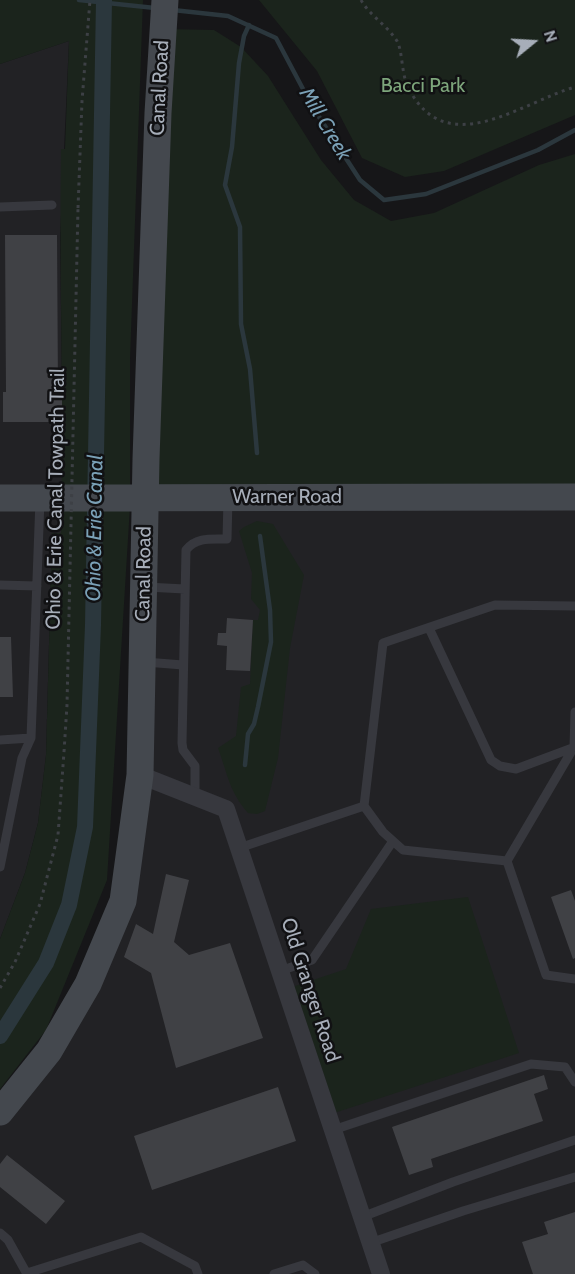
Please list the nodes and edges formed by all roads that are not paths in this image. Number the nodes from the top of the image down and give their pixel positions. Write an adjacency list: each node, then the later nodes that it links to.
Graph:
1 (165, 0): 5 (street, Canal Road)
2 (52, 205): 3 (lane)
3 (0, 207)
4 (228, 496): 5 (street, Warner Road); 6 (street, Warner Road); 12 (lane)
5 (138, 497): 8 (street, Warner Road); 11 (street, Canal Road)
6 (575, 497)
7 (0, 498): 8 (street, Warner Road)
8 (40, 498): 10 (lane)
9 (0, 585): 10 (lane)
10 (37, 586): 18 (lane)
11 (144, 587): 12 (lane); 15 (street, Canal Road)
12 (185, 589): 16 (lane)
13 (575, 606): 14 (lane)
14 (429, 628): 20 (lane); 23 (lane)
15 (142, 662): 16 (lane); 21 (street, Canal Road)
16 (183, 665): 22 (lane)
17 (575, 712): 20 (lane)
18 (31, 738): 19 (lane); 27 (lane)
19 (0, 740)
20 (574, 747): 26 (lane)
21 (140, 775): 22 (street, Old Granger Road); 31 (street, Canal Road)
22 (195, 796): 25 (street, Old Granger Road)
23 (364, 806): 24 (lane); 25 (lane)
24 (393, 842): 26 (lane); 28 (lane)
25 (239, 848): 28 (street, Old Granger Road)
26 (507, 861): 29 (lane)
27 (0, 867)
28 (280, 971): 32 (street, Old Granger Road)
29 (575, 979)
30 (575, 1082): 32 (lane)
31 (0, 1112)
32 (333, 1130): 35 (street, Old Granger Road)
33 (575, 1140): 35 (lane)
34 (575, 1177): 37 (lane)
35 (362, 1217): 37 (street, Old Granger Road)
36 (0, 1233): 38 (lane)
37 (370, 1243): 42 (street, Old Granger Road)
38 (27, 1274): 39 (lane)
39 (198, 1274)
40 (274, 1274): 41 (lane)
41 (315, 1274)
42 (381, 1274)

